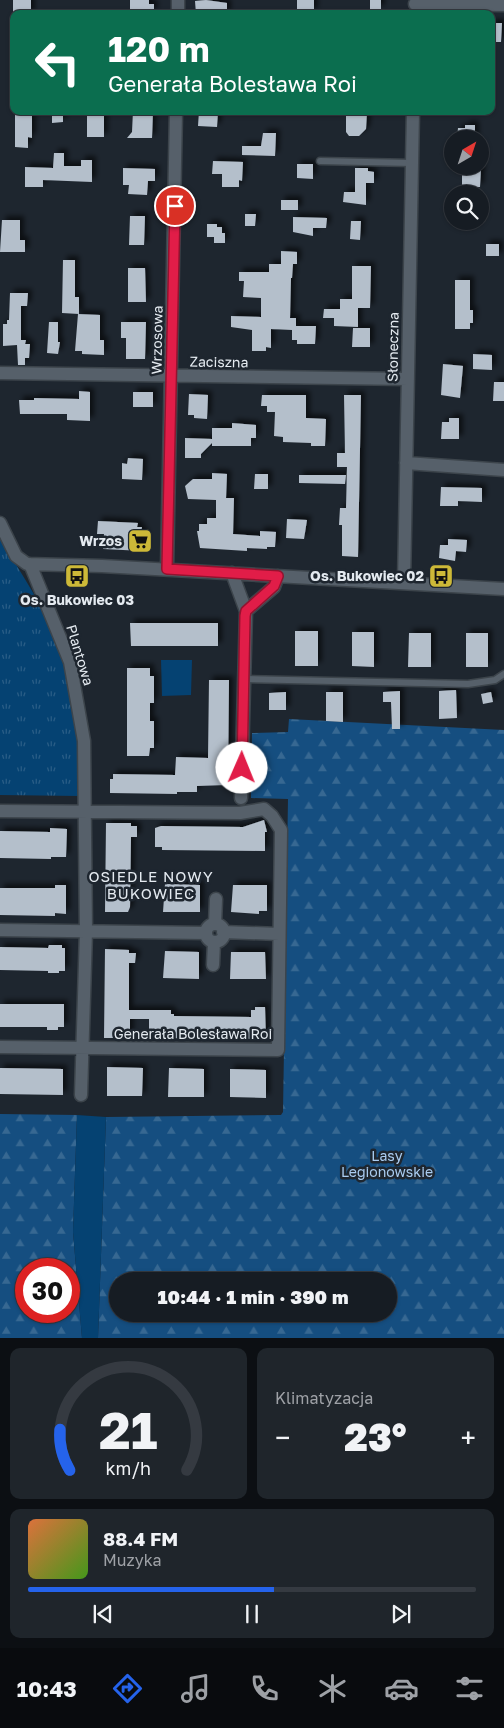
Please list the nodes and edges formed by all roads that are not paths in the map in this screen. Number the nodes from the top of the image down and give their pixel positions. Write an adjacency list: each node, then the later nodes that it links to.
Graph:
1 (504, 5): 2 (street)
2 (415, 6)
3 (176, 115): 8 (street, Wrzosowa)
4 (413, 115): 6 (street, Słoneczna)
5 (320, 162): 6 (lane)
6 (412, 163): 9 (street, Słoneczna)
7 (0, 373): 8 (street, Zaciszna)
8 (172, 376): 9 (street, Zaciszna); 14 (street, Wrzosowa)
9 (408, 379): 10 (street, Słoneczna)
10 (406, 463): 11 (street); 17 (street, Słoneczna)
11 (504, 470)
12 (0, 523): 13 (street, Plantowa)
13 (30, 564): 14 (street); 24 (street, Plantowa)
14 (167, 569): 15 (street)
15 (232, 573): 16 (street); 19 (street)
16 (278, 576): 17 (street); 19 (street)
17 (404, 583): 18 (street)
18 (504, 589)
19 (246, 611): 21 (street)
20 (504, 674): 21 (lane)
21 (243, 679): 22 (street)
22 (241, 798)
23 (0, 811): 24 (street, Generała Bolesława Roi)
24 (86, 812): 27 (street); 29 (street, Generała Bolesława Roi)
25 (216, 898): 28 (street)
26 (0, 930): 27 (street)
27 (86, 931): 28 (street); 32 (street)
28 (214, 933): 29 (street); 30 (street)
29 (279, 934): 32 (street, Generała Bolesława Roi)
30 (213, 965)
31 (0, 1047): 32 (street, Generała Bolesława Roi)
32 (83, 1049): 33 (street)
33 (81, 1095)

